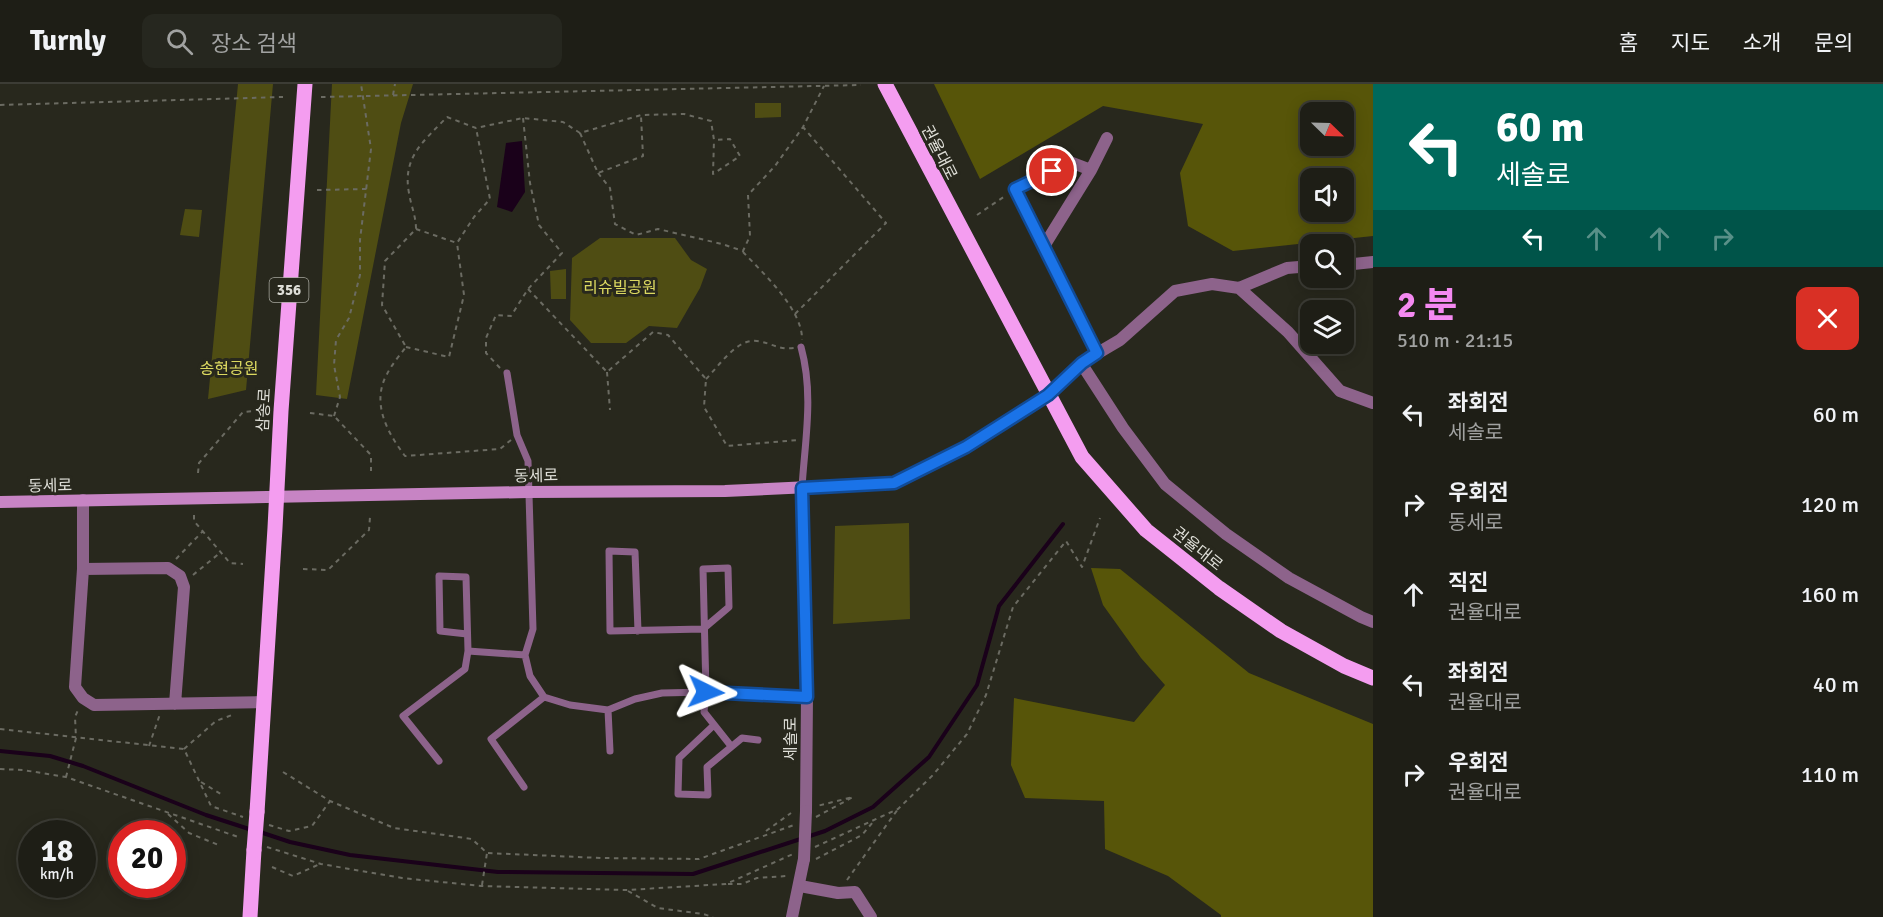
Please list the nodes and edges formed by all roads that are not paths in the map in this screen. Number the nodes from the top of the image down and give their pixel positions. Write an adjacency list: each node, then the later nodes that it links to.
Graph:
1 (305, 84): 18 (main road, 삼송로 / 356)
2 (885, 84): 14 (main road, 권율대로)
3 (1107, 138): 4 (street)
4 (1091, 170): 5 (street); 5 (street)
5 (1044, 246): 11 (street)
6 (1373, 262): 7 (street)
7 (1354, 263)
8 (1300, 266): 9 (street)
9 (1239, 288): 11 (street); 15 (street)
10 (801, 347): 16 (lane)
11 (1097, 353): 12 (street)
12 (1082, 363): 14 (street); 22 (street)
13 (507, 373): 17 (lane)
14 (1048, 395): 16 (main road, 동세로); 28 (main road, 권율대로)
15 (1373, 403)
16 (802, 488): 17 (main road, 동세로); 31 (street, 세솔로)
17 (528, 492): 18 (main road, 동세로); 27 (lane)
18 (276, 496): 19 (main road, 동세로); 32 (main road, 삼송로 / 356)
19 (83, 500): 20 (main road, 동세로); 21 (street)
20 (0, 502)
21 (83, 569): 33 (street); 33 (street)
22 (1373, 622)
23 (703, 630): 23 (lane); 24 (lane); 29 (lane)
24 (638, 631): 24 (lane)
25 (467, 634): 25 (lane); 26 (lane)
26 (468, 651): 27 (lane); 39 (lane)
27 (525, 655): 30 (lane)
28 (1373, 678)
29 (706, 692): 31 (lane); 34 (lane); 35 (lane)
30 (544, 697): 34 (lane); 40 (lane)
31 (807, 697): 41 (street, 세솔로, bridge)
32 (264, 702): 33 (street); 42 (main road, 삼송로 / 356, bridge)
33 (175, 704)
34 (608, 710): 38 (lane)
35 (714, 725): 37 (lane); 37 (lane)
36 (758, 740): 37 (lane)
37 (731, 746)
38 (610, 751)
39 (439, 760)
40 (524, 787)
41 (800, 886): 43 (street); 44 (street)
42 (250, 917)
43 (792, 917)
44 (871, 917)

